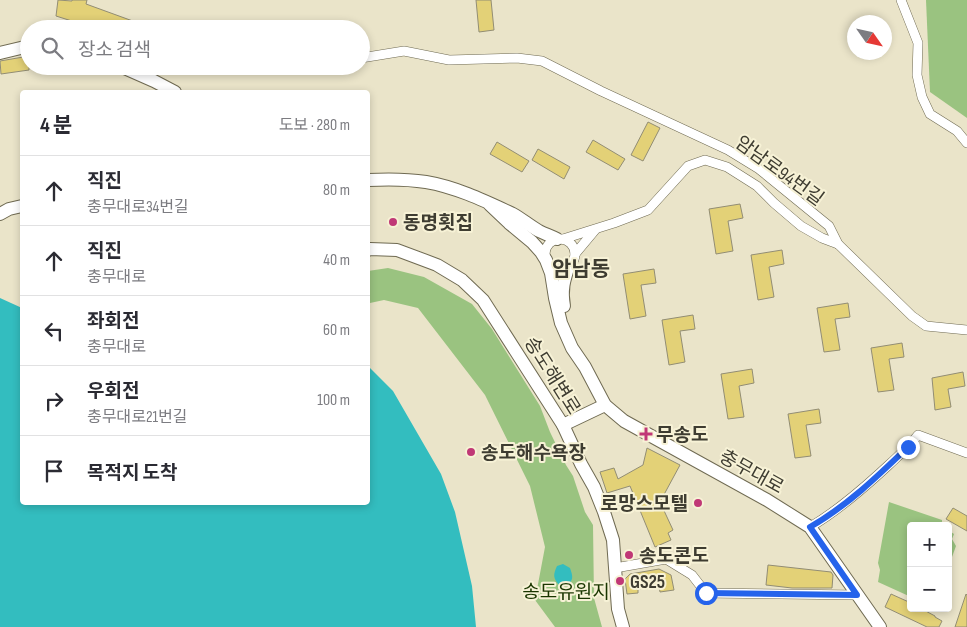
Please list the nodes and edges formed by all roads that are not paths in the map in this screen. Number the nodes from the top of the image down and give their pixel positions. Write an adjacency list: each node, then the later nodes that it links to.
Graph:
1 (901, 0): 7 (street)
2 (20, 48): 3 (street)
3 (0, 53)
4 (370, 57): 14 (street, 암남로94번길)
5 (141, 75): 6 (street)
6 (170, 90)
7 (967, 143)
8 (370, 180): 9 (street)
9 (490, 205): 13 (street); 17 (street)
10 (20, 206): 11 (street)
11 (0, 214)
12 (595, 229): 13 (street); 14 (street); 16 (street)
13 (560, 239): 16 (street); 17 (street)
14 (838, 244): 18 (street, 암남로94번길)
15 (370, 250): 21 (street, 송도해변로)
16 (572, 259): 17 (street); 19 (street)
17 (546, 260): 19 (street)
18 (967, 330)
19 (586, 367): 20 (street)
20 (605, 404): 21 (street); 23 (street, 충무대로)
21 (563, 425): 24 (street, 송도해변로)
22 (967, 453): 23 (street)
23 (810, 527): 25 (street, 충무대로)
24 (615, 568): 25 (street); 26 (street, 송도해변로)
25 (857, 595): 27 (street, 충무대로)
26 (623, 627)
27 (880, 627)

